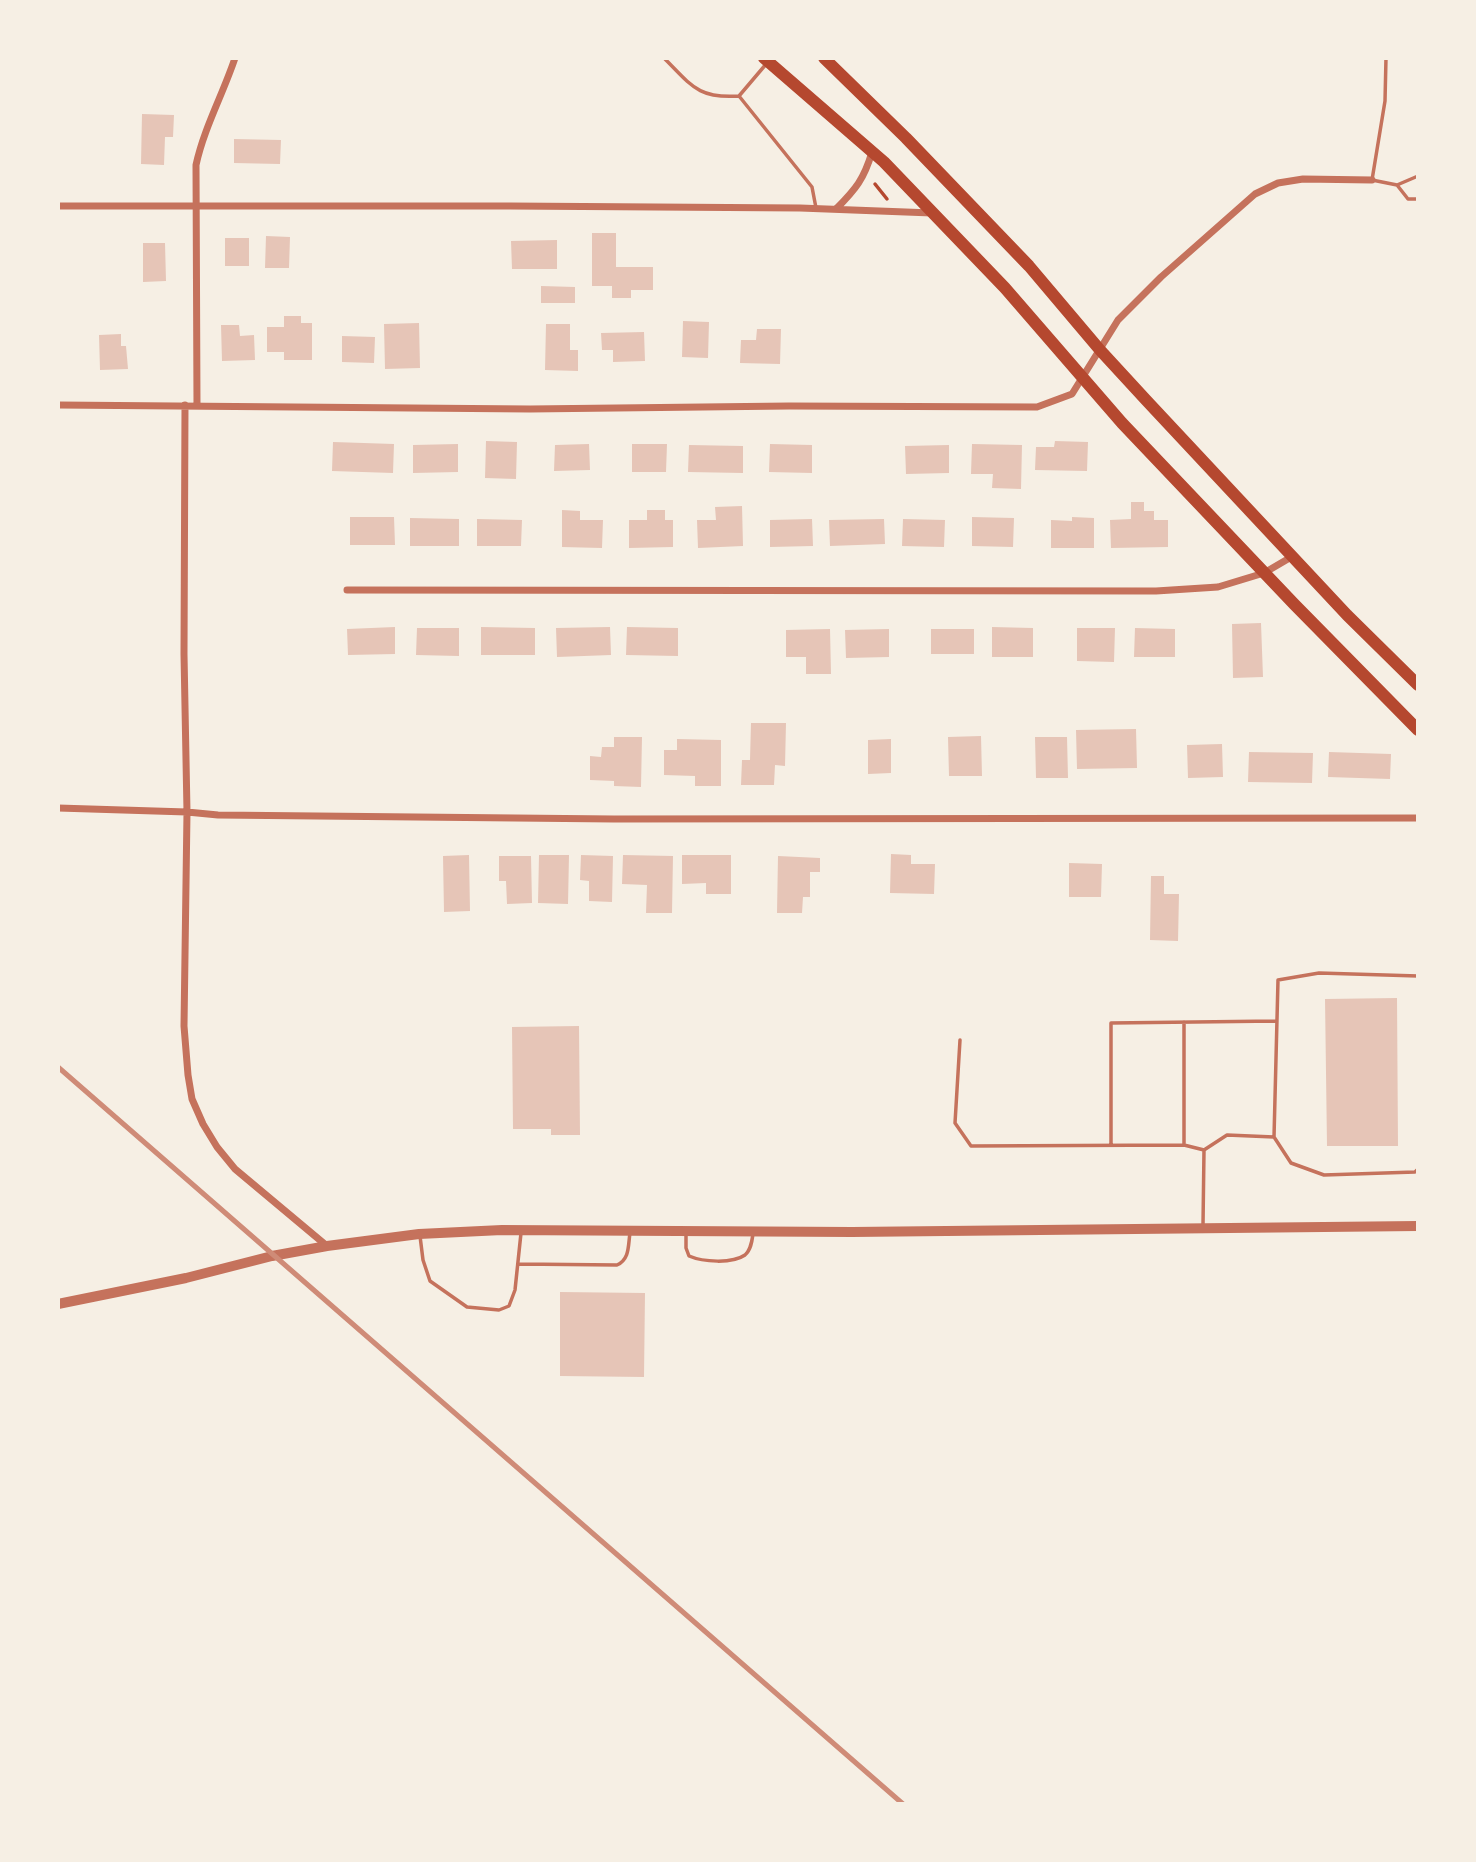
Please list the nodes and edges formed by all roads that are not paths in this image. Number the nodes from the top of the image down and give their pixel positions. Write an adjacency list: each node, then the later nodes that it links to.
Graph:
1 (235, 58): 13 (street)
2 (664, 58): 6 (lane)
3 (824, 58): 17 (main road)
4 (1386, 58): 9 (lane)
5 (767, 60): 6 (lane); 7 (main road)
6 (739, 96): 14 (lane)
7 (872, 151): 15 (street); 16 (main road)
8 (1418, 176): 10 (lane)
9 (1372, 180): 10 (lane); 17 (street)
10 (1397, 185): 11 (lane)
11 (1418, 199)
12 (58, 206): 13 (street)
13 (197, 206): 14 (street); 21 (street)
14 (816, 209): 15 (street)
15 (836, 209): 16 (street)
16 (934, 213): 18 (main road)
17 (1100, 350): 18 (street); 22 (main road)
18 (1084, 377): 21 (street); 23 (main road)
19 (58, 405): 20 (street)
20 (185, 405): 21 (street); 28 (street)
21 (197, 406)
22 (1293, 556): 23 (street); 25 (main road)
23 (1264, 573): 24 (street); 26 (main road)
24 (348, 590)
25 (1418, 685)
26 (1418, 730)
27 (58, 808): 28 (street)
28 (187, 812): 29 (street); 46 (street)
29 (1418, 818)
30 (1418, 976): 31 (lane)
31 (1277, 1021): 32 (lane); 34 (lane)
32 (1184, 1022): 35 (lane); 36 (lane)
33 (960, 1040): 35 (lane)
34 (1274, 1137): 37 (lane); 38 (lane)
35 (1111, 1145): 36 (lane)
36 (1184, 1145): 37 (lane)
37 (1204, 1150): 40 (lane)
38 (1418, 1169)
39 (1418, 1226): 40 (street)
40 (1203, 1228): 44 (street)
41 (522, 1230): 42 (street); 45 (street); 47 (lane)
42 (630, 1231): 43 (street); 47 (lane)
43 (686, 1231): 44 (street); 44 (lane)
44 (754, 1231)
45 (419, 1234): 46 (street); 47 (lane)
46 (327, 1246): 48 (street)
47 (518, 1264)
48 (58, 1304)

